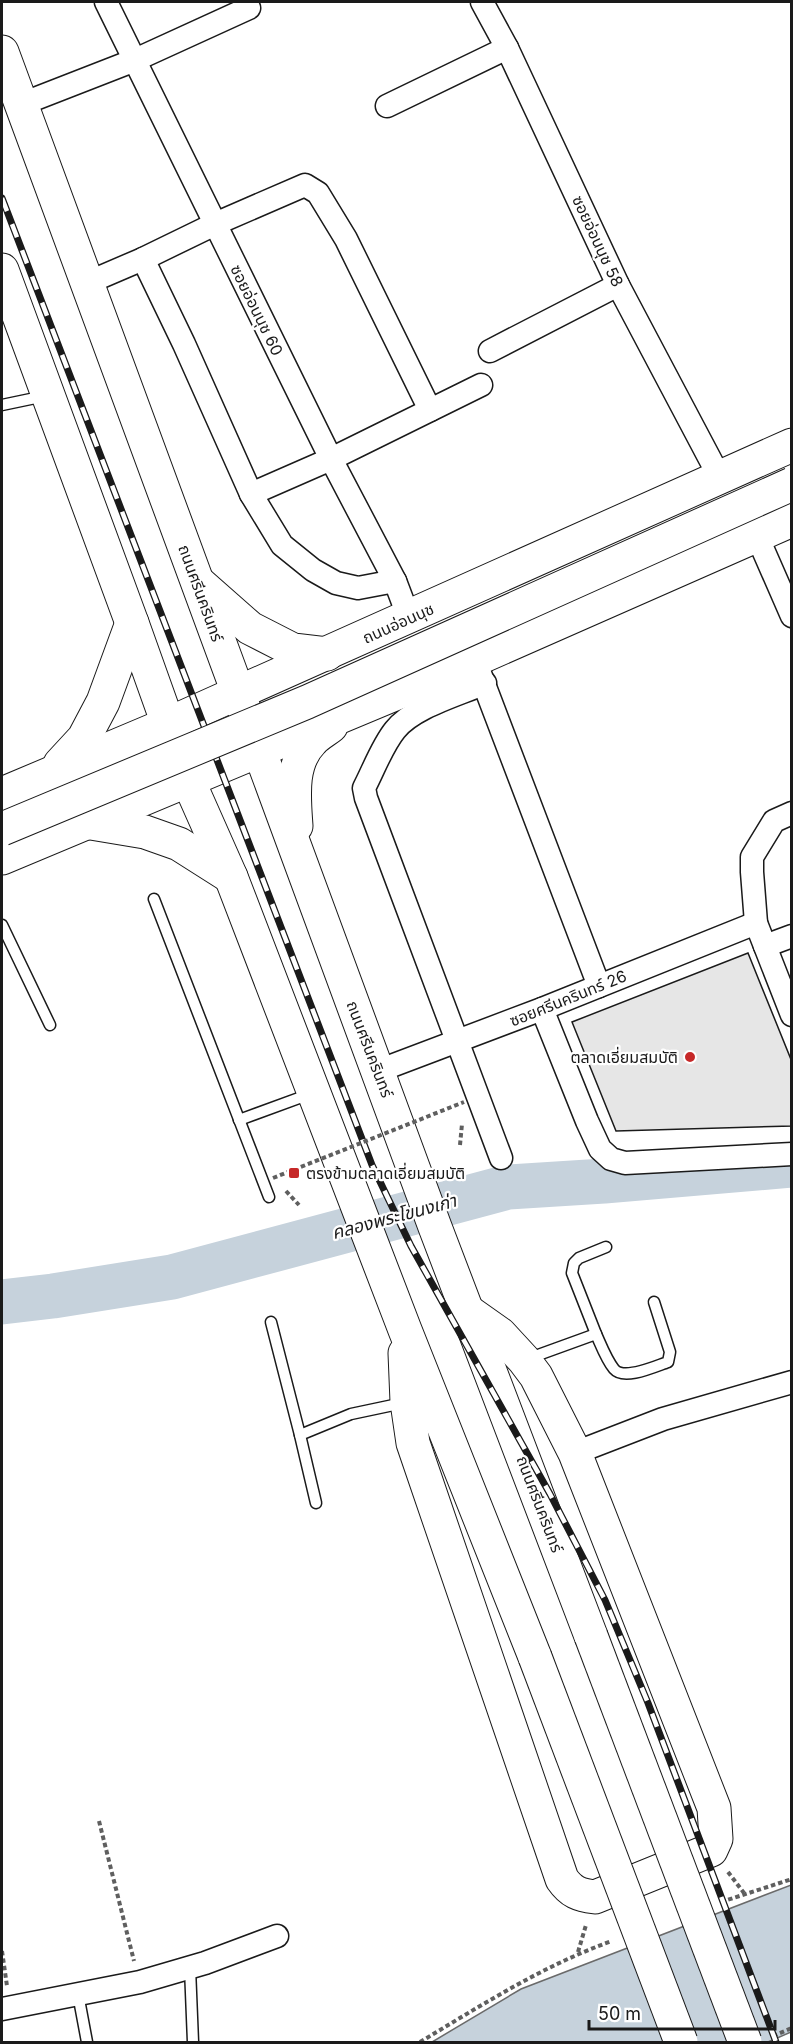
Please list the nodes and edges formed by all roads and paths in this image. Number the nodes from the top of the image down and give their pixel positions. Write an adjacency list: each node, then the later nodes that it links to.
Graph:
1 (106, 2): 6 (street, ซอยอ่อนนุช 60)
2 (482, 2): 4 (street, ซอยอ่อนนุช 58)
3 (249, 8): 6 (street)
4 (507, 48): 8 (street); 13 (street, ซอยอ่อนนุช 58)
5 (2, 52): 7 (main road, ถนนศรีนครินทร์)
6 (135, 60): 7 (street); 9 (street, ซอยอ่อนนุช 60)
7 (22, 104): 12 (main road, ถนนศรีนครินทร์)
8 (387, 106)
9 (215, 224): 10 (street); 18 (street); 20 (street, ซอยอ่อนนุช 60)
10 (143, 259): 12 (street); 23 (street)
11 (2, 270): 16 (main road)
12 (87, 283): 27 (main road, ถนนศรีนครินทร์)
13 (618, 285): 14 (street); 21 (street, ซอยอ่อนนุช 58)
14 (490, 351)
15 (481, 385): 18 (street)
16 (48, 395): 17 (lane); 30 (main road)
17 (2, 405)
18 (429, 410): 20 (street)
19 (792, 445): 21 (main road, ถนนอ่อนนุช)
20 (331, 459): 23 (street); 26 (street, ซอยอ่อนนุช 60)
21 (720, 478): 29 (main road, ถนนอ่อนนุช)
22 (792, 484): 44 (main road, ถนนอ่อนนุช, bridge)
23 (251, 494): 26 (street)
24 (792, 520): 25 (main road)
25 (757, 536): 28 (street); 32 (main road)
26 (394, 581): 29 (street, ซอยอ่อนนุช 60)
27 (198, 583): 31 (main road); 34 (main road, ถนนศรีนครินทร์)
28 (792, 616)
29 (409, 618): 31 (main road, ถนนอ่อนนุช); 33 (main road)
30 (132, 622): 36 (main road); 38 (main road)
31 (327, 654): 34 (main road, ถนนอ่อนนุช)
32 (479, 671): 33 (main road); 54 (street); 58 (street)
33 (440, 675): 35 (main road)
34 (237, 692): 36 (main road, ถนนอ่อนนุช); 37 (main road, ถนนศรีนครินทร์)
35 (349, 713): 37 (main road); 46 (main road)
36 (168, 724): 38 (main road, ถนนอ่อนนุช); 39 (main road)
37 (259, 751): 39 (main road); 46 (main road, ถนนศรีนครินทร์)
38 (55, 770): 40 (main road, ถนนอ่อนนุช)
39 (188, 780): 43 (main road); 48 (main road)
40 (2, 794)
41 (792, 813): 50 (street)
42 (2, 817): 45 (main road)
43 (85, 822): 47 (main road); 48 (main road)
44 (2, 829)
45 (2, 848)
46 (297, 855): 59 (main road, ถนนศรีนครินทร์)
47 (2, 858)
48 (231, 877): 60 (main road)
49 (154, 899): 62 (lane)
50 (756, 924): 53 (street); 54 (street, ซอยศรีนครินทร์ 26)
51 (2, 925): 57 (lane)
52 (792, 936): 53 (street)
53 (765, 946): 56 (street)
54 (599, 986): 55 (street, ซอยศรีนครินทร์ 26)
55 (542, 1009): 58 (street, ซอยศรีนครินทร์ 26); 63 (street)
56 (792, 1016)
57 (50, 1025)
58 (458, 1041): 59 (street, ซอยศรีนครินทร์ 26); 64 (street)
59 (378, 1071): 69 (main road, ถนนศรีนครินทร์)
60 (313, 1092): 62 (lane); 71 (main road)
61 (464, 1102): 65 (path, bridge)
62 (239, 1120): 66 (lane)
63 (792, 1154)
64 (501, 1158)
65 (273, 1178)
66 (269, 1197)
67 (606, 1247): 72 (lane)
68 (654, 1302): 72 (lane)
69 (466, 1310): 73 (main road); 93 (main road, ถนนศรีนครินทร์, bridge)
70 (271, 1322): 76 (lane)
71 (405, 1330): 75 (main road); 92 (main road, bridge)
72 (596, 1334): 73 (lane)
73 (524, 1360): 77 (main road)
74 (792, 1382): 77 (street)
75 (406, 1402): 76 (lane); 77 (main road)
76 (300, 1435): 78 (lane)
77 (575, 1453)
78 (316, 1503)
79 (99, 1821): 86 (path)
80 (792, 1879): 81 (path)
81 (710, 1905)
82 (277, 1936): 85 (street)
83 (622, 1937): 91 (path)
84 (2, 1951): 88 (path)
85 (190, 1968): 86 (street); 90 (lane)
86 (140, 1982): 87 (street)
87 (78, 1994): 88 (street); 89 (lane)
88 (6, 2008)
89 (87, 2043)
90 (193, 2043)
91 (420, 2043)
92 (681, 2043)
93 (745, 2043)

